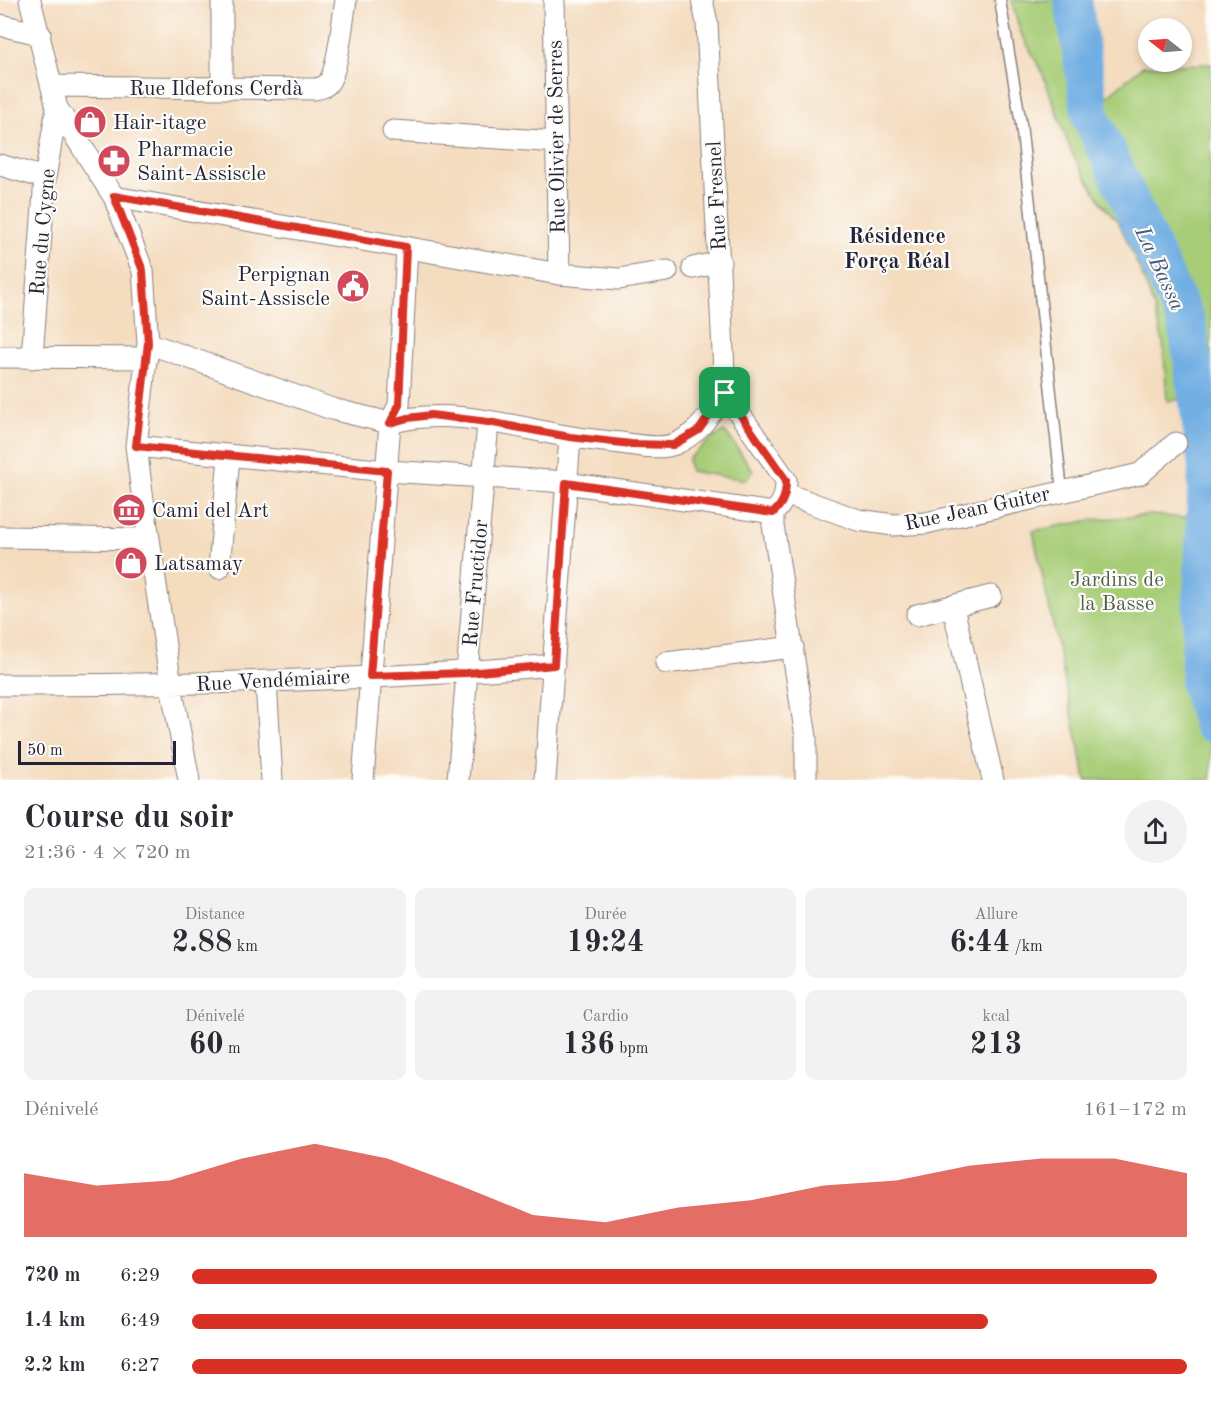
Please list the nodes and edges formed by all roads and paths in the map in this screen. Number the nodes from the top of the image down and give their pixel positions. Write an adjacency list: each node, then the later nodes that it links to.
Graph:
1 (30, 0): 8 (street)
2 (222, 0): 10 (street)
3 (346, 0): 10 (street, Rue Ildefons Cerdà)
4 (554, 0): 13 (street, Rue Olivier de Serres)
5 (702, 0): 18 (street, Rue Fresnel)
6 (1000, 0): 35 (lane)
7 (0, 25): 8 (street)
8 (40, 34): 9 (street)
9 (53, 87): 10 (street, Rue Ildefons Cerdà); 11 (street)
10 (222, 88)
11 (57, 108): 15 (street, Rue du Cygne); 16 (street)
12 (393, 131): 13 (street)
13 (557, 142): 21 (street, Rue Olivier de Serres)
14 (0, 165): 15 (street)
15 (45, 178): 24 (street, Rue du Cygne)
16 (114, 196): 17 (street); 22 (street)
17 (406, 247): 21 (street); 27 (street)
18 (720, 262): 19 (street); 25 (street, Rue Fresnel)
19 (693, 268)
20 (667, 271): 21 (street)
21 (559, 274)
22 (148, 350): 24 (street); 27 (street); 30 (street)
23 (0, 357): 24 (street)
24 (32, 358)
25 (725, 393): 28 (street); 36 (street)
26 (488, 422): 27 (street); 28 (street); 33 (street, Rue Fructidor)
27 (390, 423): 32 (street)
28 (570, 437): 34 (street)
29 (1176, 443): 35 (street, Rue Jean Guiter)
30 (136, 446): 31 (street); 39 (street)
31 (229, 457): 32 (street); 40 (street)
32 (387, 471): 33 (street); 48 (street)
33 (485, 478): 34 (street); 47 (street, Rue Fructidor)
34 (566, 483): 37 (street); 46 (street)
35 (1062, 490): 36 (street, Rue Jean Guiter)
36 (786, 494): 37 (street)
37 (773, 513): 44 (street)
38 (0, 537): 39 (street)
39 (148, 539): 51 (street)
40 (219, 568)
41 (991, 596): 42 (street)
42 (953, 607): 43 (street); 58 (street)
43 (917, 615)
44 (793, 647): 45 (street); 57 (street)
45 (666, 663)
46 (554, 665): 47 (street, Rue Vendémiaire); 56 (street)
47 (467, 673): 48 (street, Rue Vendémiaire); 55 (street, Rue Fructidor)
48 (370, 676): 49 (street, Rue Vendémiaire); 54 (street)
49 (266, 681): 51 (street, Rue Vendémiaire); 53 (street)
50 (0, 685): 51 (street, Rue Vendémiaire)
51 (171, 685): 52 (street)
52 (189, 780)
53 (272, 780)
54 (363, 780)
55 (458, 780)
56 (545, 780)
57 (806, 780)
58 (993, 780)

